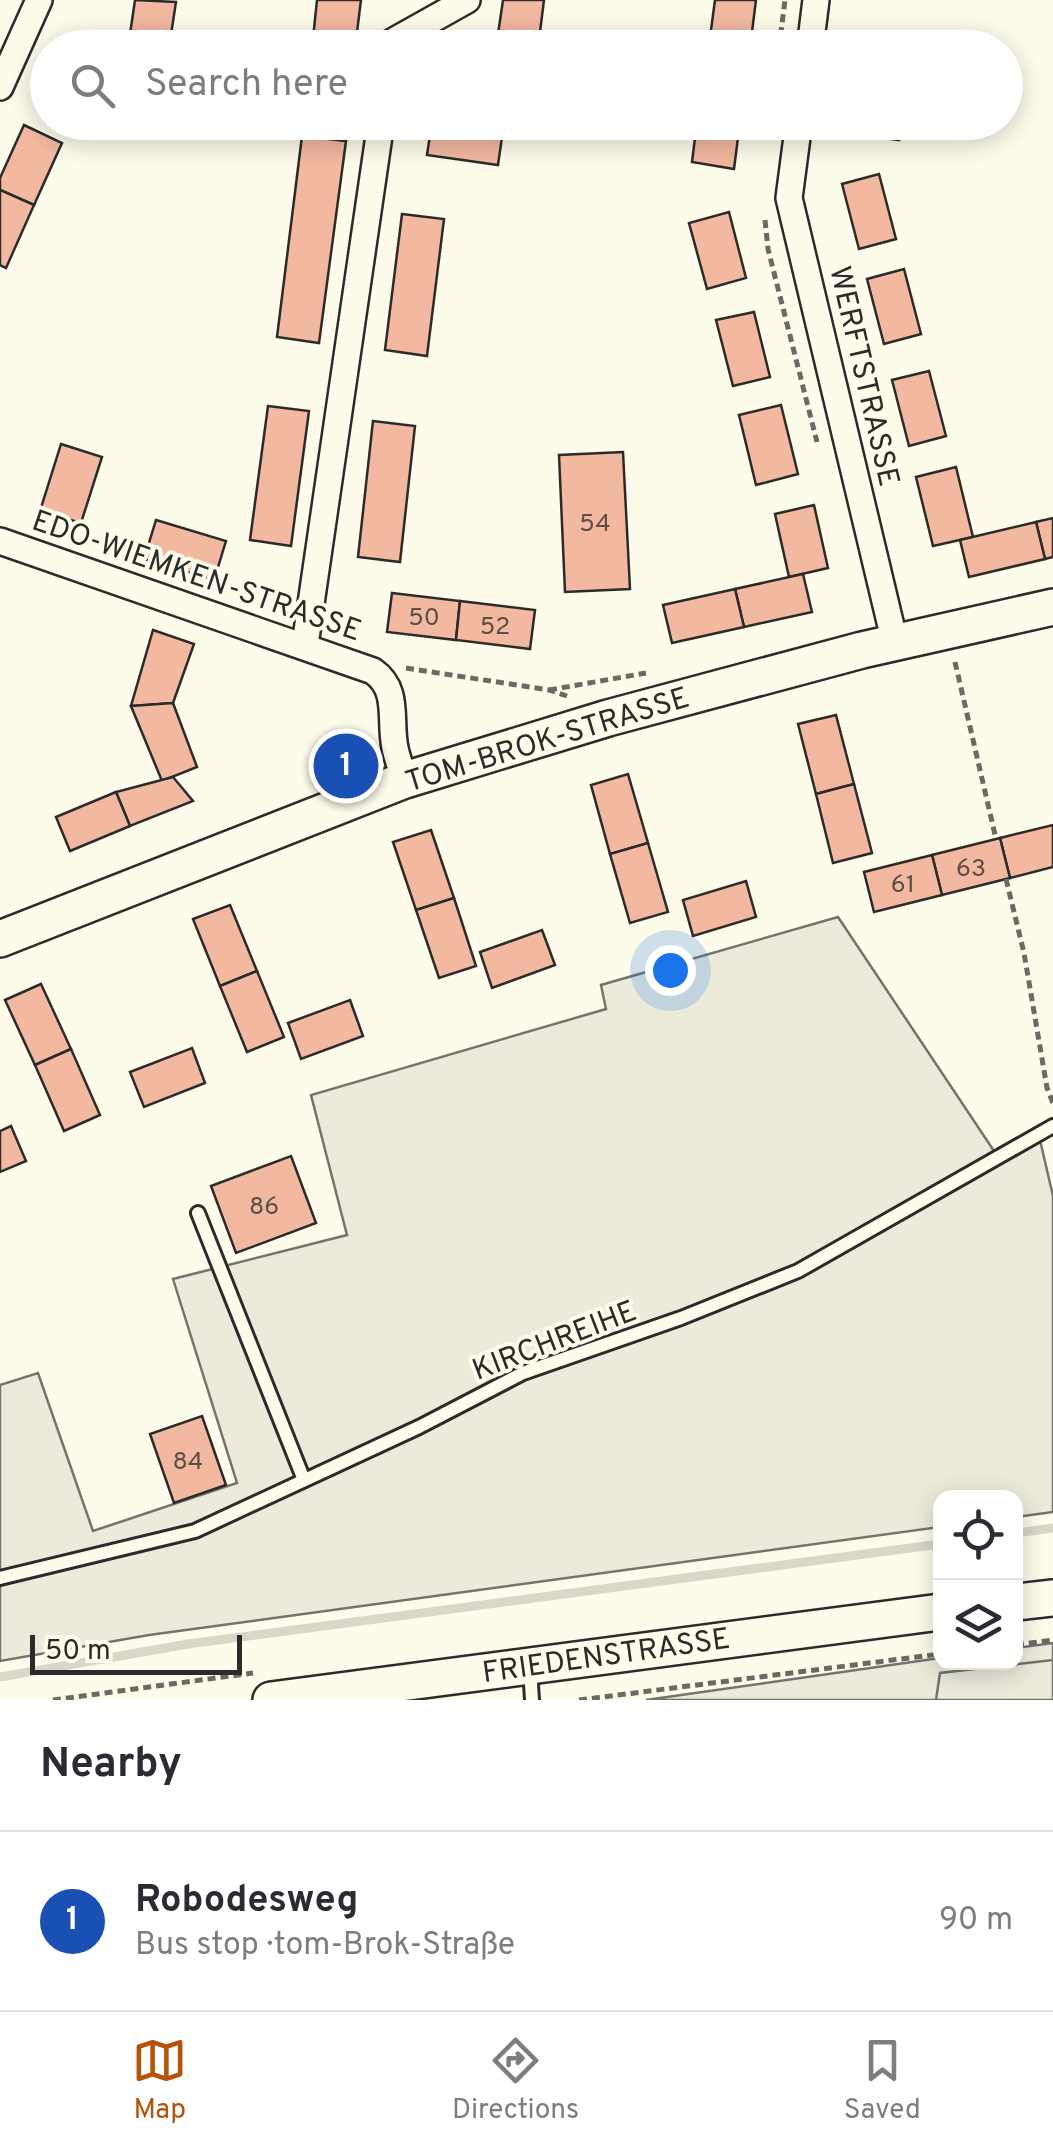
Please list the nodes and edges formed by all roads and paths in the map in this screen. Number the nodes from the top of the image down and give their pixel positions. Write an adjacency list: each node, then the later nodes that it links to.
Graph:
1 (39, 0): 8 (street)
2 (466, 0): 5 (street)
3 (785, 0): 6 (path)
4 (816, 0): 7 (street)
5 (413, 30)
6 (781, 30)
7 (812, 30)
8 (0, 87)
9 (377, 140): 17 (street)
10 (797, 140): 16 (street, WERFTSTRASSE)
11 (764, 216): 12 (path)
12 (820, 454)
13 (0, 541): 17 (street, EDO-WIEMKEN-STRASSE)
14 (1053, 607): 15 (street, TOM-BROK-STRASSE)
15 (948, 630): 16 (street, TOM-BROK-STRASSE); 23 (path)
16 (895, 642): 21 (street, TOM-BROK-STRASSE)
17 (305, 645): 19 (street, EDO-WIEMKEN-STRASSE)
18 (664, 670): 20 (path)
19 (373, 671): 20 (path); 22 (street, EDO-WIEMKEN-STRASSE)
20 (549, 690): 21 (path)
21 (608, 718): 22 (street, TOM-BROK-STRASSE)
22 (405, 780): 25 (street, TOM-BROK-STRASSE)
23 (996, 839)
24 (1006, 879): 26 (path)
25 (0, 939)
26 (1053, 1103)
27 (1053, 1126): 29 (lane, KIRCHREIHE)
28 (198, 1213): 29 (lane)
29 (304, 1480): 30 (lane, KIRCHREIHE)
30 (0, 1578)
31 (1053, 1598): 32 (street)
32 (1023, 1601)
33 (933, 1613): 37 (street, FRIEDENSTRASSE)
34 (1053, 1640): 35 (path)
35 (1023, 1644)
36 (933, 1655): 40 (path)
37 (530, 1664): 38 (street, FRIEDENSTRASSE); 39 (lane)
38 (271, 1700)
39 (532, 1700)
40 (579, 1700)

